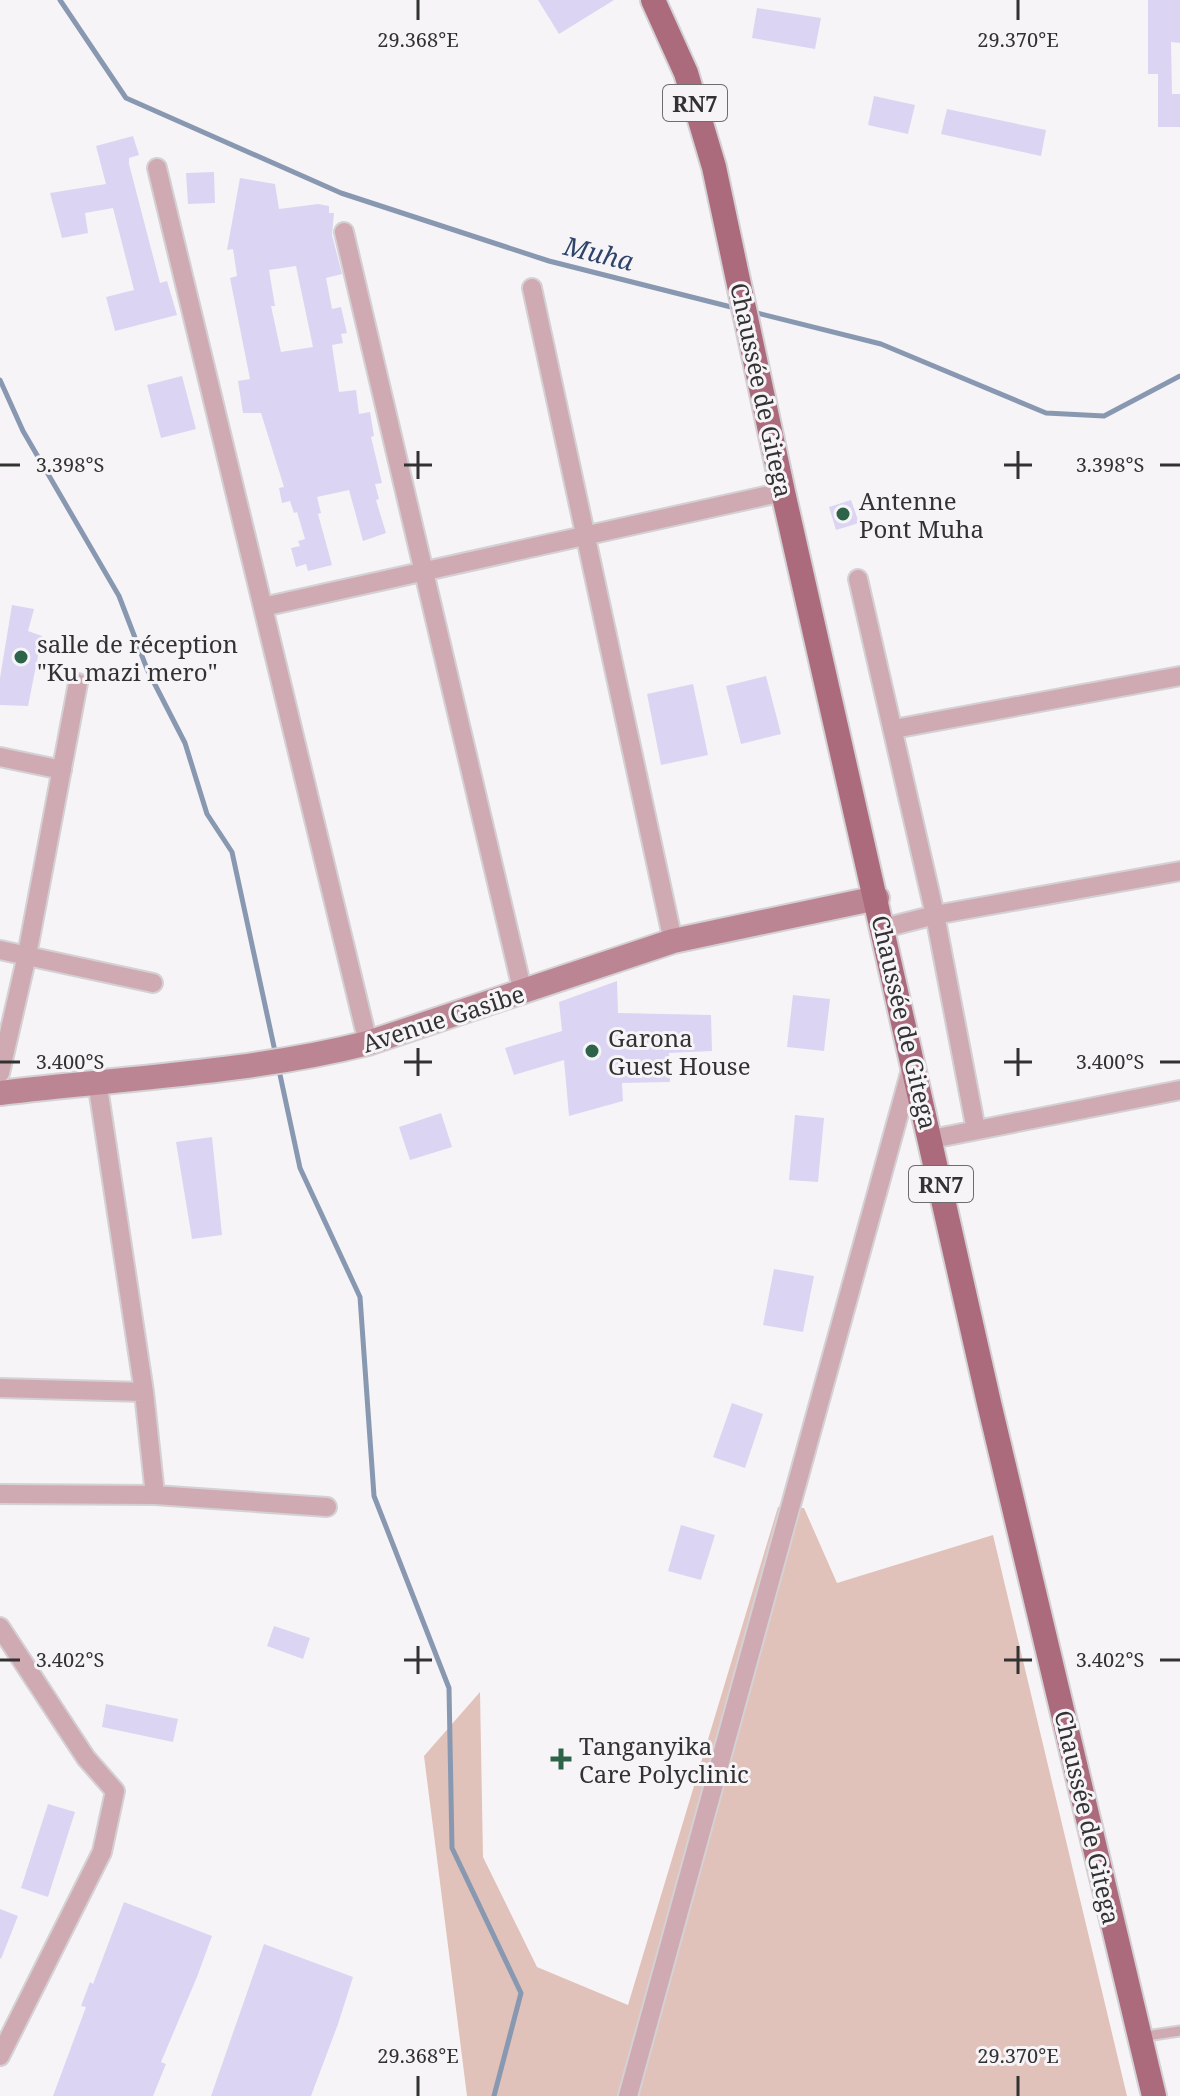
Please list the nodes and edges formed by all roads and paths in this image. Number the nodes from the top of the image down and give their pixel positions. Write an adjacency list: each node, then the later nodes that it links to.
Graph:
1 (653, 0): 5 (main road, Chaussée de Gitega / RN7)
2 (157, 168): 9 (street)
3 (344, 232): 7 (street)
4 (532, 288): 6 (street)
5 (783, 492): 6 (street); 16 (main road, Chaussée de Gitega / RN7)
6 (586, 536): 7 (street); 19 (street)
7 (422, 571): 9 (street); 23 (street)
8 (858, 579): 12 (street)
9 (263, 607): 24 (street)
10 (1180, 676): 12 (street)
11 (78, 683): 14 (street)
12 (894, 729): 17 (street)
13 (0, 757): 14 (street)
14 (62, 770): 21 (street)
15 (1180, 871): 17 (street)
16 (877, 898): 18 (main road, Chaussée de Gitega / RN7); 19 (street, Avenue Gasibe)
17 (935, 915): 18 (street); 30 (street)
18 (884, 928): 25 (main road, Chaussée de Gitega / RN7)
19 (673, 941): 23 (street, Avenue Gasibe)
20 (0, 950): 21 (street)
21 (27, 955): 22 (street); 26 (street)
22 (153, 983)
23 (523, 993): 24 (street, Avenue Gasibe)
24 (368, 1043): 27 (street, Avenue Gasibe)
25 (912, 1063): 31 (main road, Chaussée de Gitega / RN7); 41 (street)
26 (0, 1073)
27 (97, 1081): 29 (street, Avenue Gasibe); 33 (street)
28 (1180, 1090): 30 (street)
29 (0, 1093)
30 (976, 1130): 31 (street)
31 (932, 1139): 39 (main road, Chaussée de Gitega / RN7)
32 (0, 1388): 33 (street)
33 (144, 1392): 35 (street)
34 (0, 1494): 35 (street)
35 (155, 1495): 36 (street)
36 (327, 1507)
37 (0, 1627): 40 (street)
38 (1180, 2031): 39 (lane)
39 (1140, 2037): 42 (main road, Chaussée de Gitega / RN7)
40 (0, 2056)
41 (628, 2096)
42 (1154, 2096)

